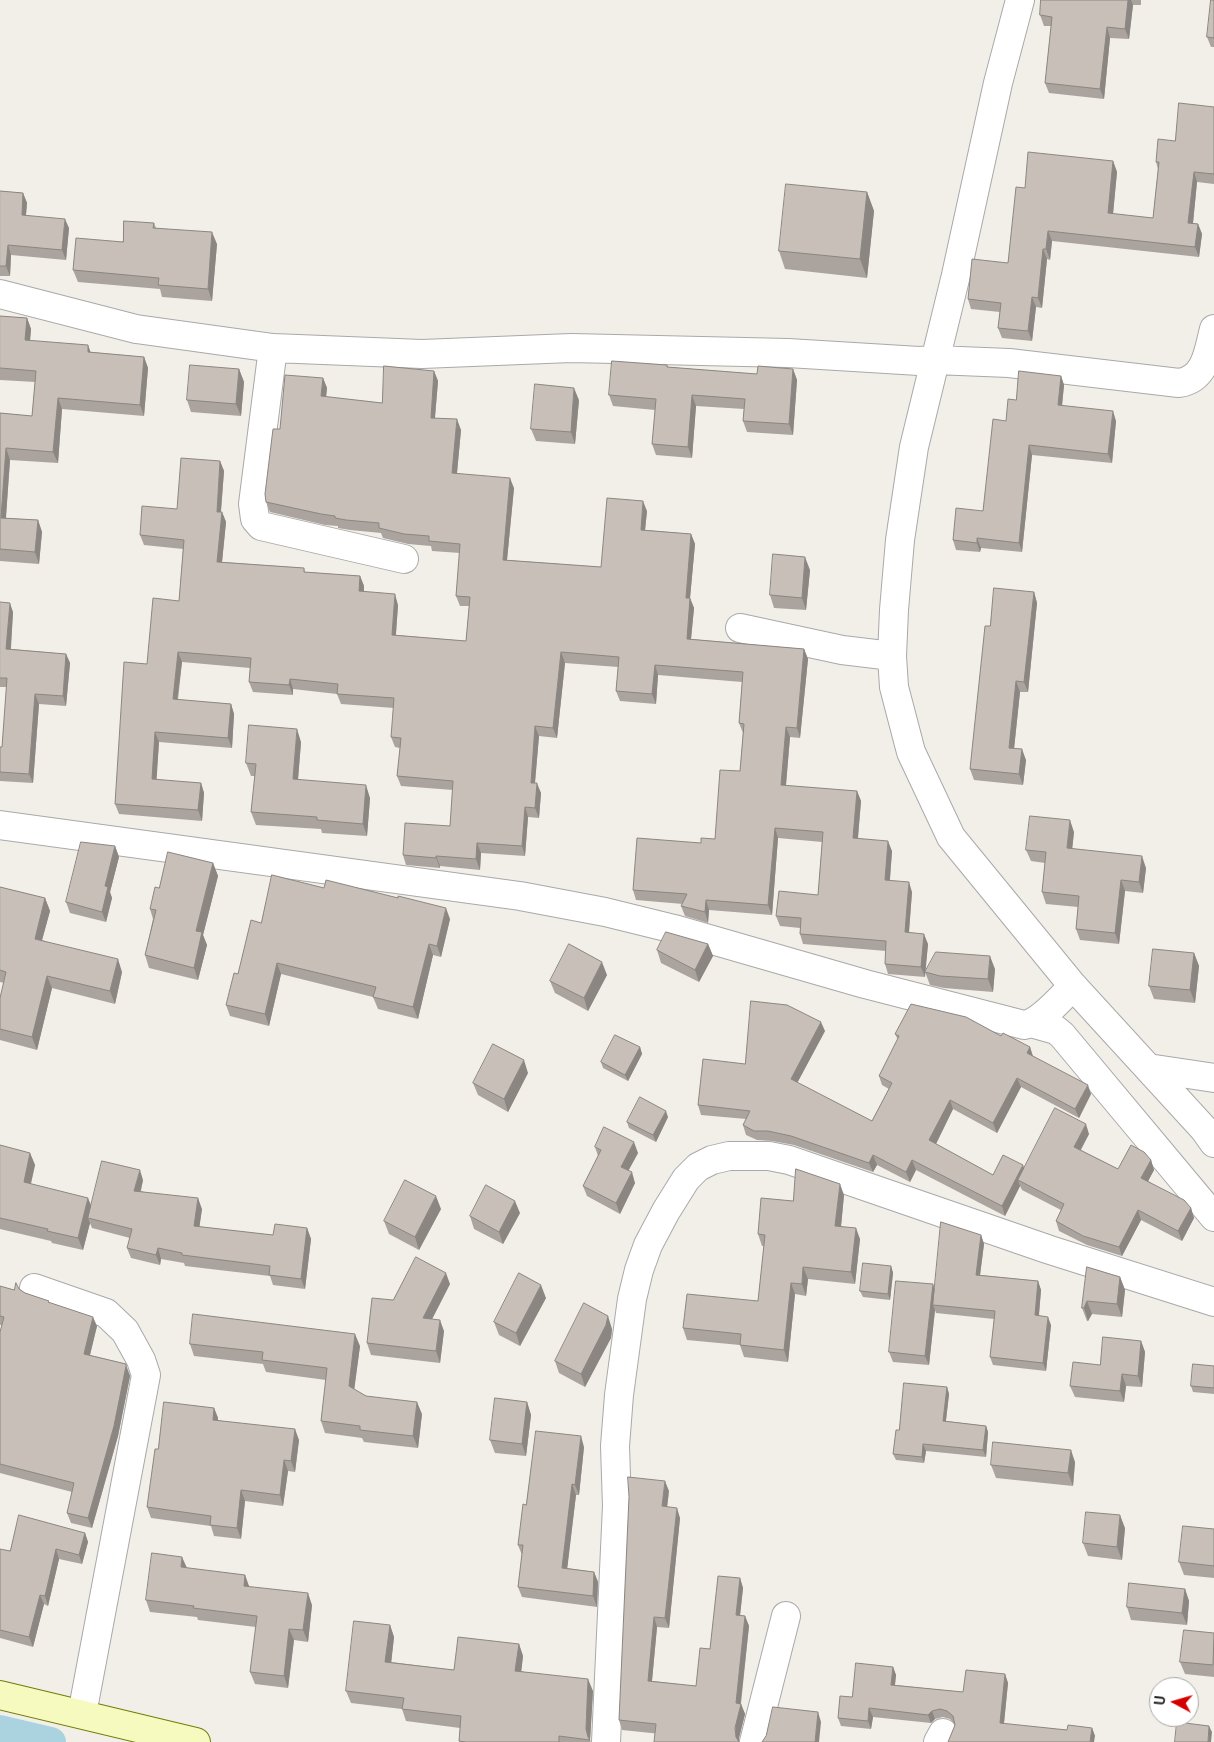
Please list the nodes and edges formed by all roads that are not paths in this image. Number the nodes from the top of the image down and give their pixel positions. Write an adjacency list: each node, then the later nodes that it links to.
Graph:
1 (1020, 0): 5 (street)
2 (0, 294): 4 (street)
3 (1214, 330): 5 (street)
4 (273, 348): 5 (street); 6 (street)
5 (927, 360): 8 (street)
6 (404, 559)
7 (740, 628): 8 (street)
8 (888, 656): 10 (street)
9 (0, 825): 11 (street)
10 (1072, 988): 11 (street); 12 (street)
11 (1040, 1016): 15 (street)
12 (1148, 1068): 13 (street); 14 (street)
13 (1214, 1078)
14 (1214, 1143)
15 (1214, 1217)
16 (34, 1288): 20 (street)
17 (1214, 1302): 22 (street)
18 (786, 1616): 23 (street)
19 (0, 1695): 20 (main road)
20 (82, 1714): 21 (main road)
21 (196, 1742)
22 (606, 1742)
23 (754, 1742)

